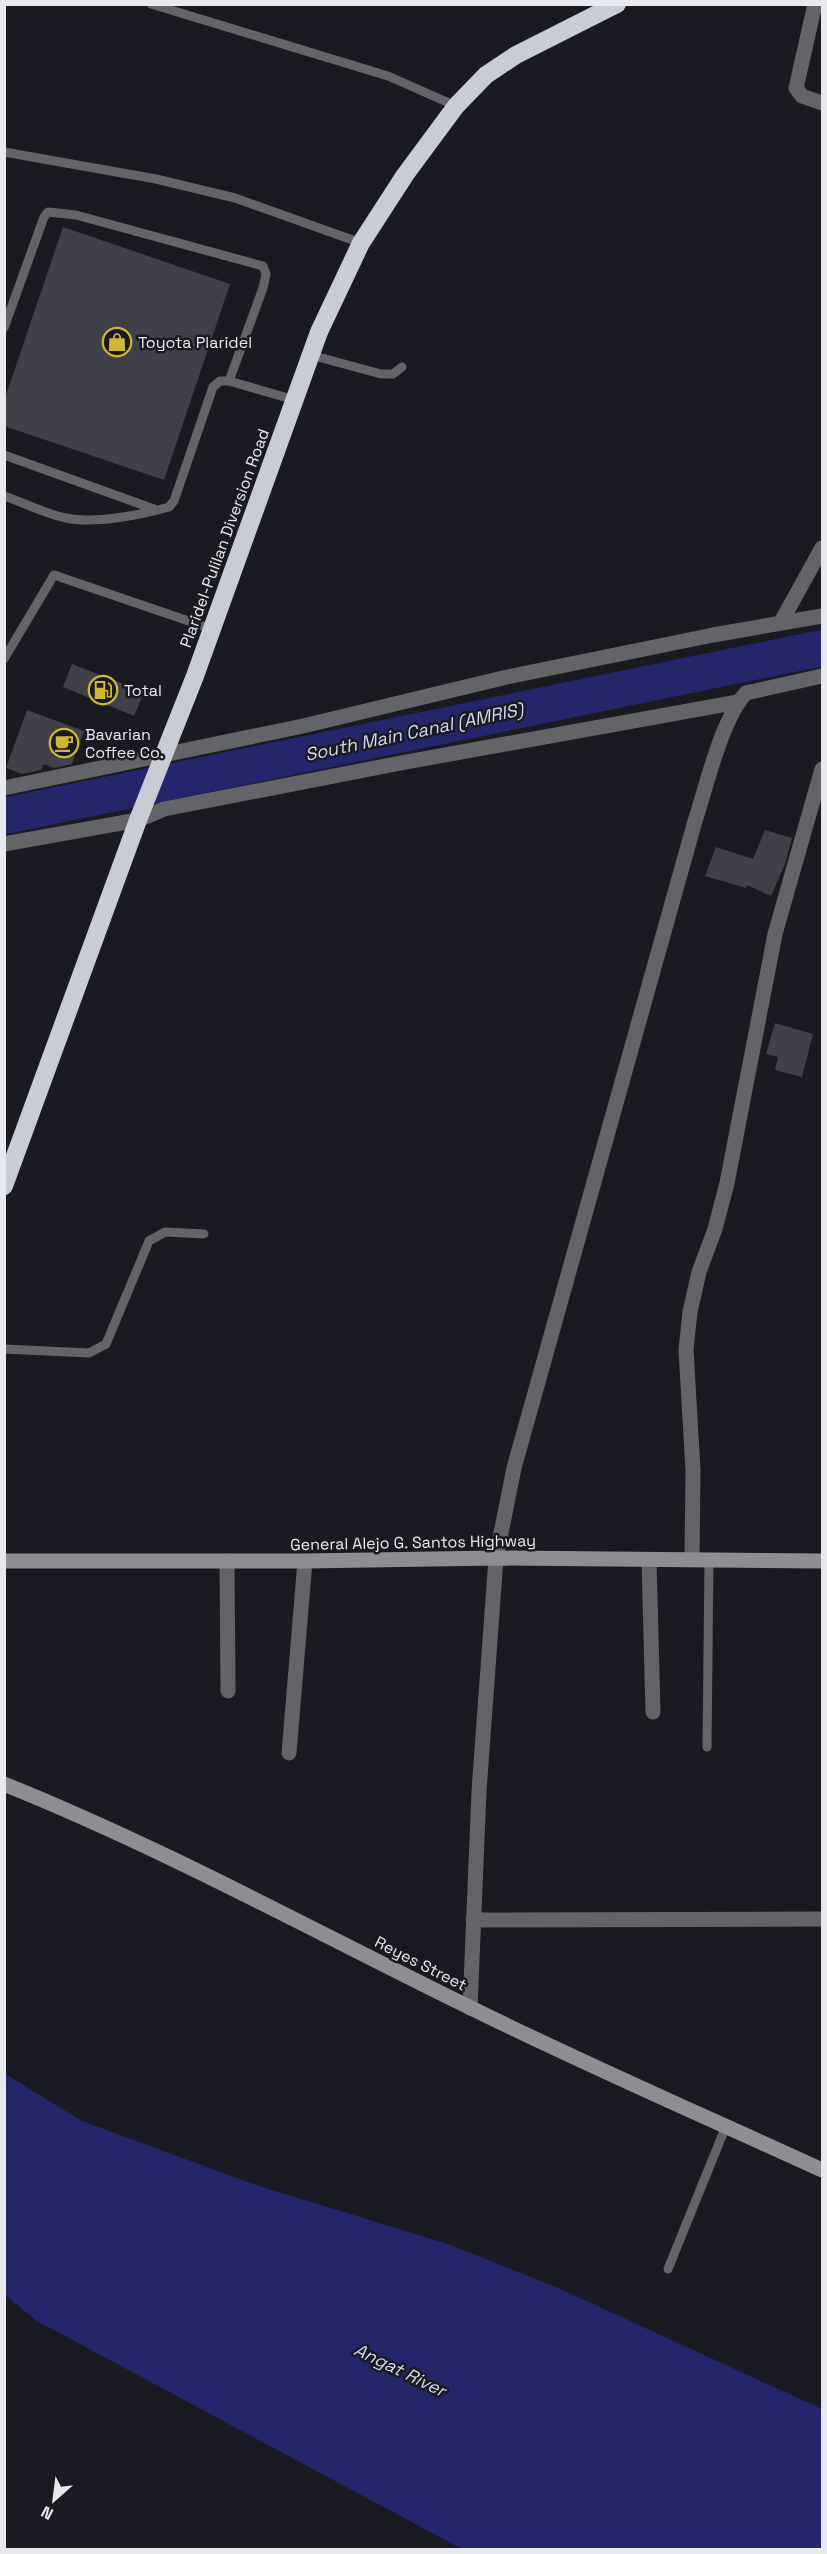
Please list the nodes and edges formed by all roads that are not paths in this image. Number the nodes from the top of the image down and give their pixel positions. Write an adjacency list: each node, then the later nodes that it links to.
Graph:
1 (151, 4): 5 (lane)
2 (617, 4): 5 (highway, Plaridel-Pulilan Diversion Road)
3 (815, 4): 4 (street)
4 (822, 102)
5 (456, 106): 7 (highway, Plaridel-Pulilan Diversion Road)
6 (4, 152): 7 (lane)
7 (361, 243): 9 (highway, Plaridel-Pulilan Diversion Road)
8 (4, 328): 11 (lane)
9 (311, 355): 10 (lane); 12 (highway, Plaridel-Pulilan Diversion Road)
10 (402, 367)
11 (229, 381): 12 (lane); 15 (lane)
12 (295, 400): 19 (highway, Plaridel-Pulilan Diversion Road)
13 (4, 455): 15 (lane)
14 (4, 496): 15 (lane)
15 (160, 510)
16 (822, 548): 18 (street)
17 (822, 616): 18 (street)
18 (781, 622): 23 (street)
19 (212, 629): 20 (lane); 23 (highway, Plaridel-Pulilan Diversion Road)
20 (4, 659)
21 (822, 676): 22 (street)
22 (738, 702): 26 (street); 31 (street)
23 (161, 760): 25 (street); 26 (highway, Plaridel-Pulilan Diversion Road)
24 (822, 768): 32 (street)
25 (4, 788)
26 (139, 816): 27 (street); 28 (highway, Plaridel-Pulilan Diversion Road)
27 (4, 844)
28 (4, 1186)
29 (204, 1234): 30 (lane)
30 (4, 1349)
31 (496, 1558): 33 (street, General Alejo G. Santos Highway); 37 (street, General Alejo G. Santos Highway); 45 (street)
32 (692, 1559): 33 (street, General Alejo G. Santos Highway); 34 (street, General Alejo G. Santos Highway)
33 (649, 1560): 40 (street)
34 (709, 1560): 38 (street, General Alejo G. Santos Highway); 41 (lane)
35 (4, 1561): 36 (street, General Alejo G. Santos Highway)
36 (227, 1561): 37 (street, General Alejo G. Santos Highway); 39 (street)
37 (304, 1561): 42 (street)
38 (822, 1561)
39 (228, 1691)
40 (653, 1712)
41 (707, 1747)
42 (289, 1753)
43 (4, 1784): 46 (street, Reyes Street)
44 (822, 1919): 45 (street)
45 (473, 1920): 46 (street)
46 (470, 2008): 47 (street, Reyes Street)
47 (726, 2126): 48 (street, Reyes Street); 49 (lane)
48 (822, 2170)
49 (668, 2269)

